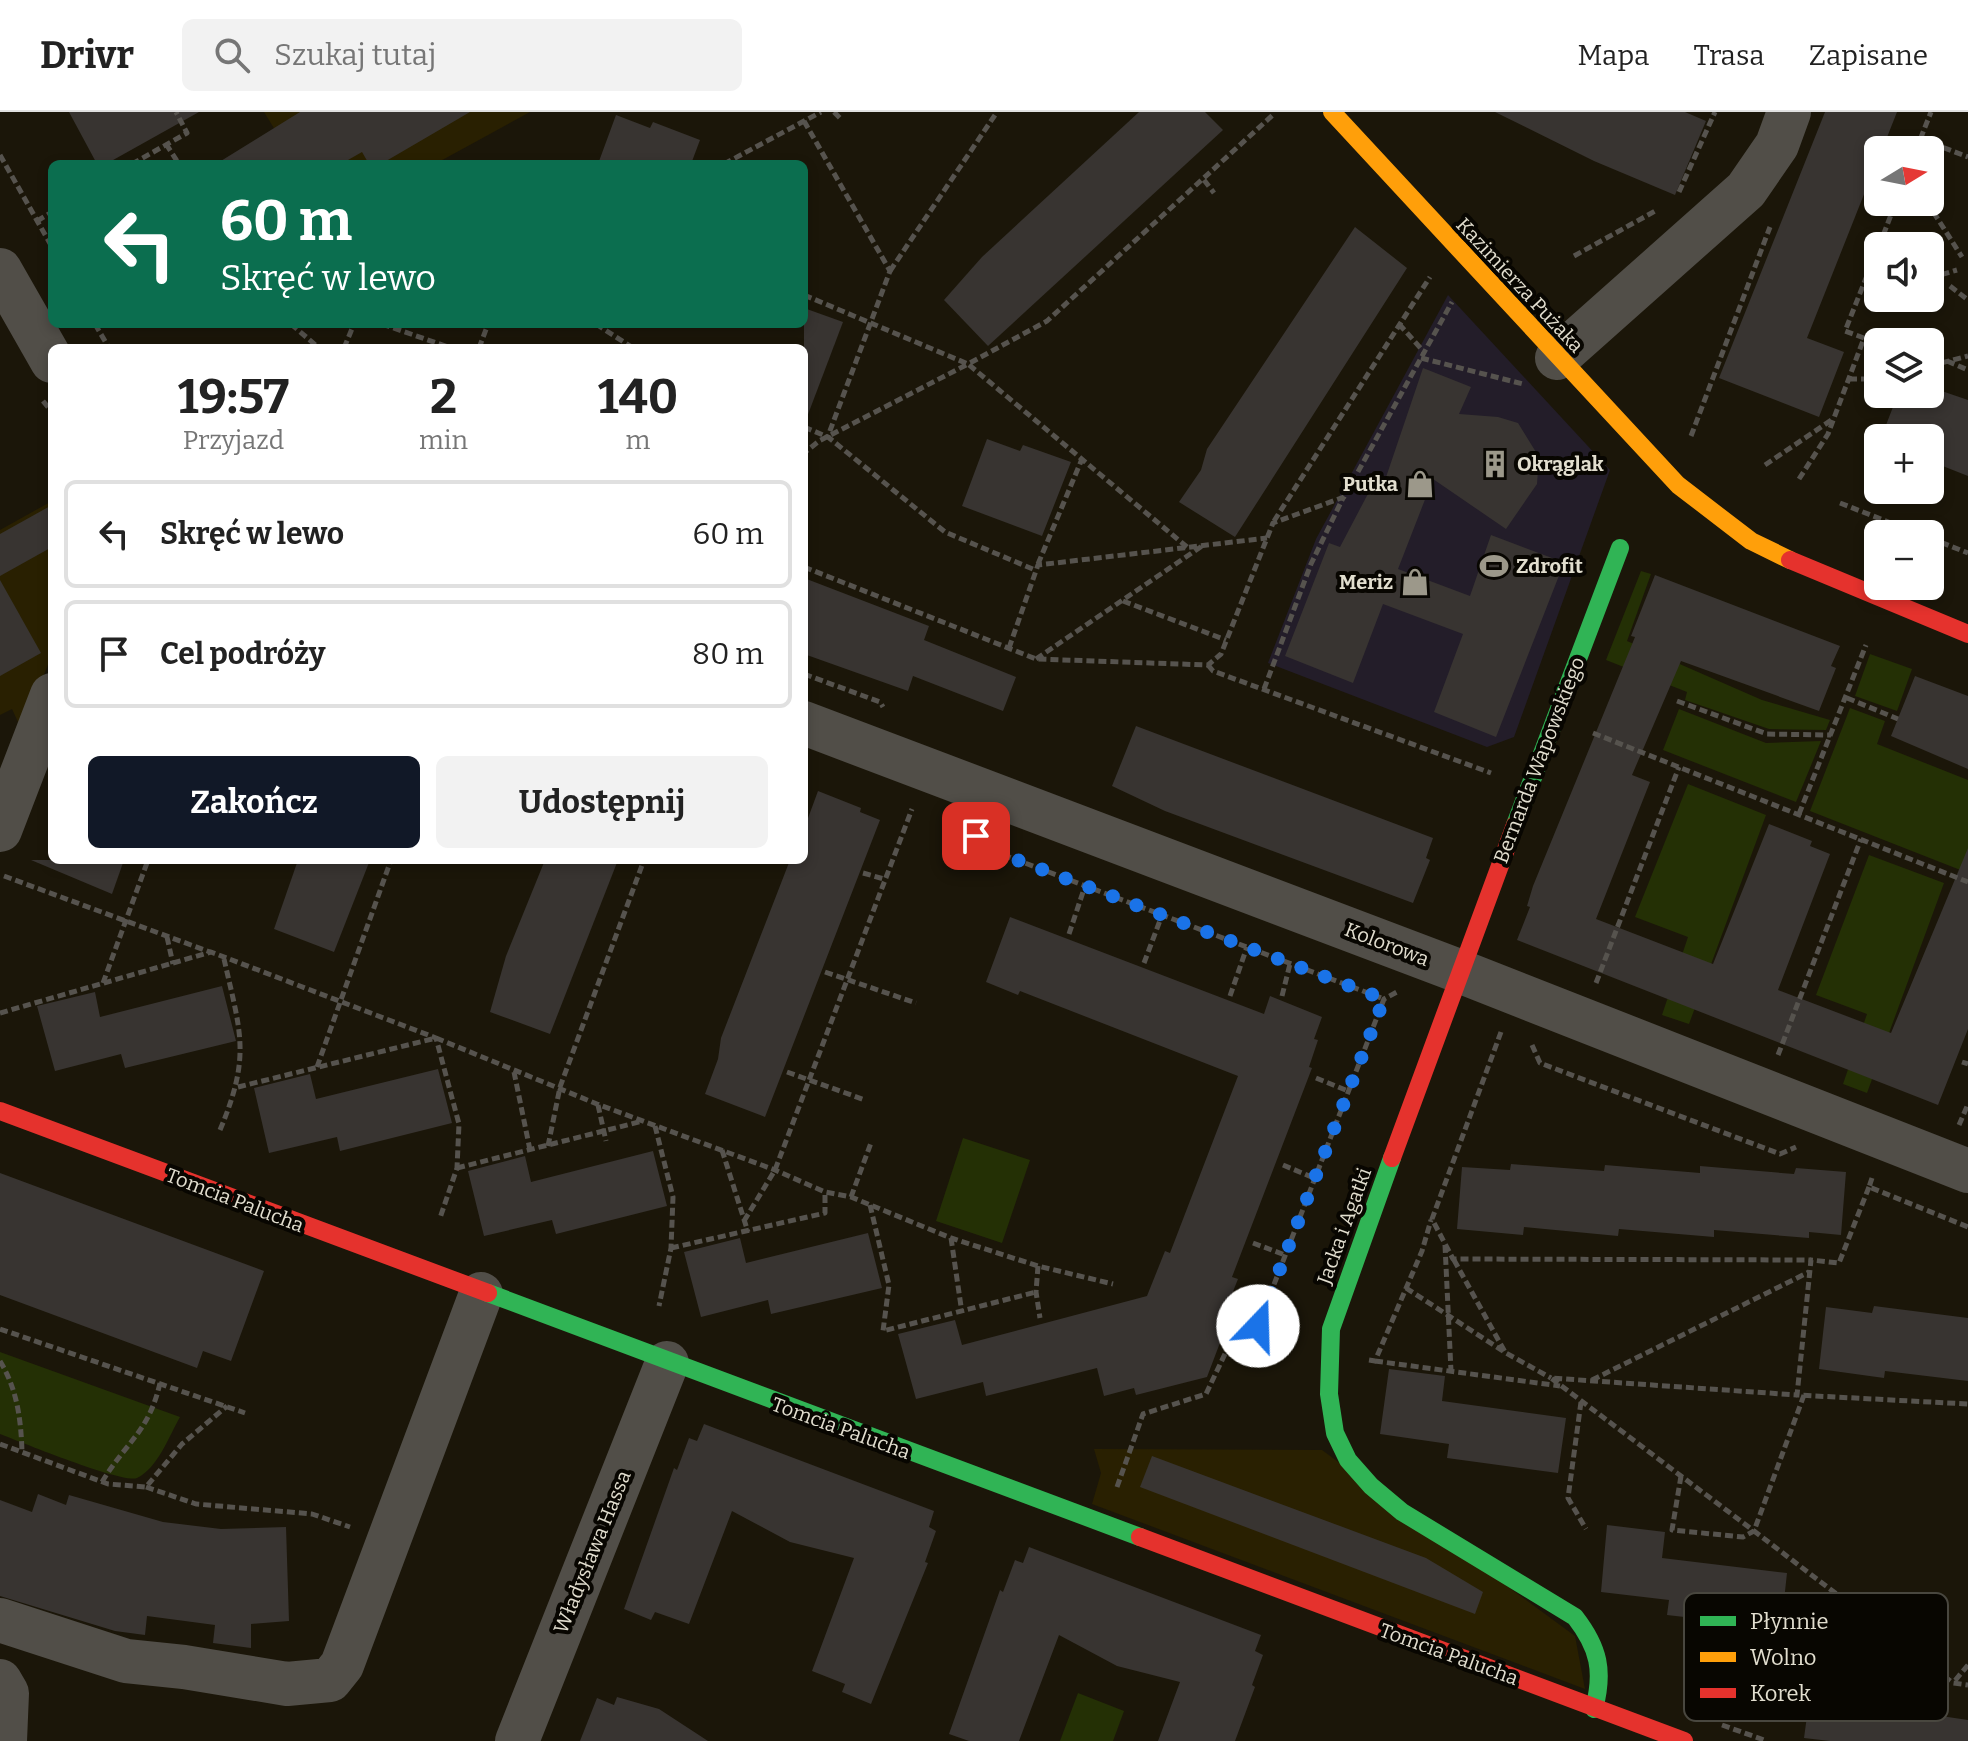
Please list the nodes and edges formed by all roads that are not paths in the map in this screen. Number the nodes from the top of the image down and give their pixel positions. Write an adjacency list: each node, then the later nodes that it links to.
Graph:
1 (1332, 112): 5 (street, Kazimierza Pużaka)
2 (1789, 112): 5 (street)
3 (0, 270): 4 (street)
4 (48, 354)
5 (1543, 371): 7 (street, Kazimierza Pużaka)
6 (1620, 548): 11 (street, Bernarda Wapowskiego)
7 (1968, 634)
8 (48, 705): 10 (street)
9 (808, 725): 11 (street, Kolorowa)
10 (0, 830)
11 (1459, 971): 13 (street, Kolorowa); 18 (street, Jacka i Agatki)
12 (0, 1111): 14 (street, Tomcia Palucha)
13 (1968, 1171)
14 (481, 1294): 15 (street, Tomcia Palucha); 16 (street)
15 (667, 1363): 18 (street, Tomcia Palucha); 20 (street, Władysława Hassa)
16 (0, 1620)
17 (0, 1681): 19 (street)
18 (1594, 1709): 21 (street, Tomcia Palucha)
19 (5, 1741)
20 (517, 1741)
21 (1684, 1741)

